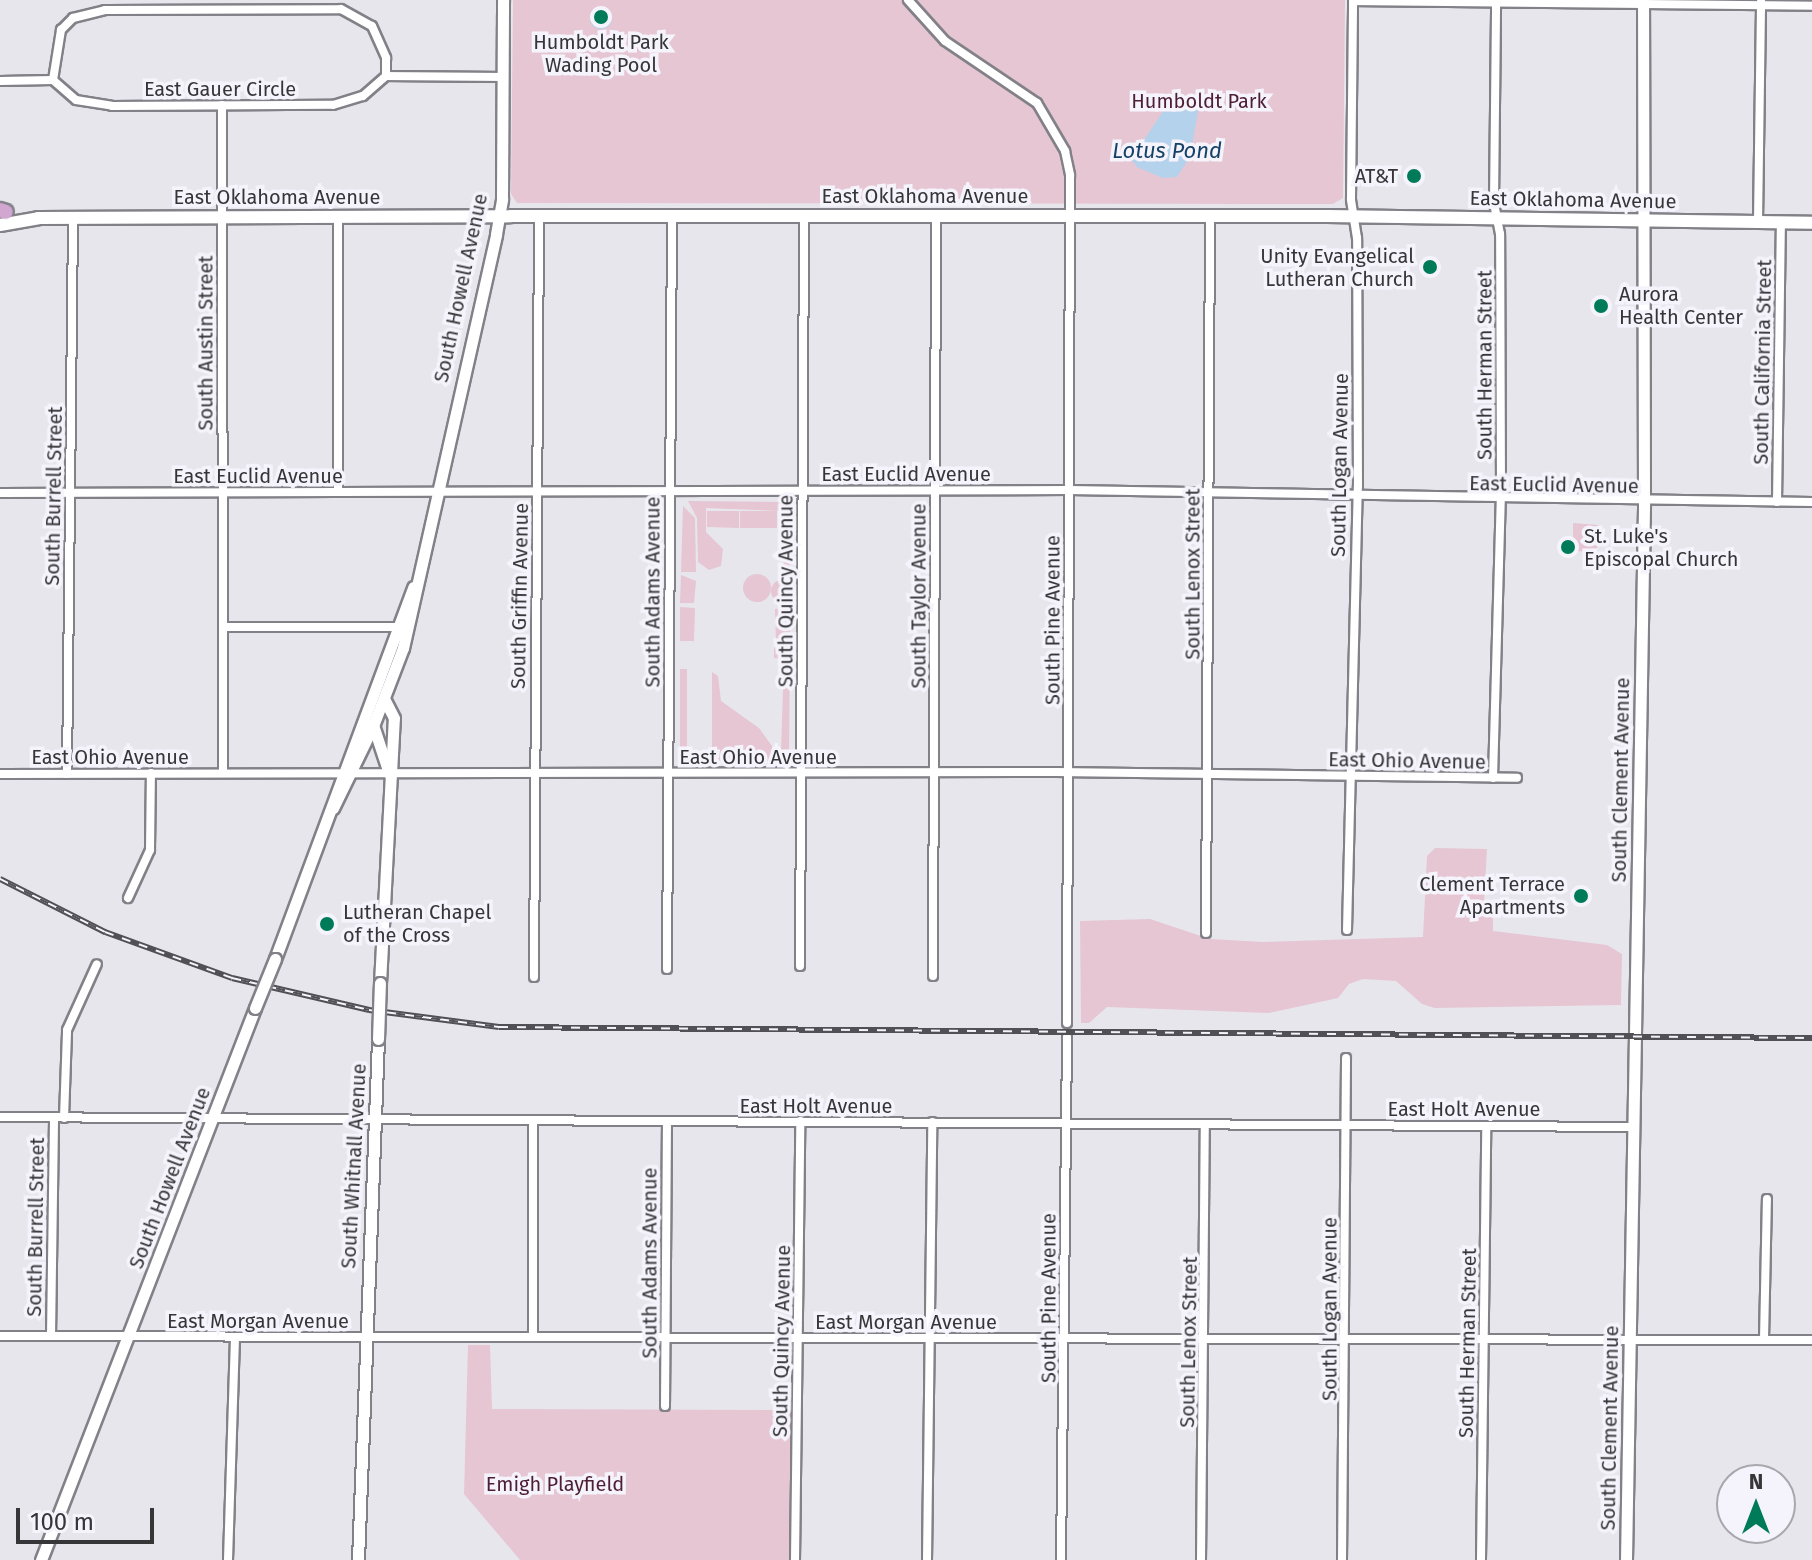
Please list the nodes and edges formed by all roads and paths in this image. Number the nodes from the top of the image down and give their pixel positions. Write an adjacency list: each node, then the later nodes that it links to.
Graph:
1 (503, 0): 9 (street, South Howell Avenue)
2 (908, 0): 19 (street, South Pine Avenue)
3 (1353, 0): 4 (street); 23 (street, South Logan Avenue)
4 (1496, 1): 5 (street); 25 (street, South Herman Street)
5 (1643, 2): 6 (street); 26 (street, South Clement Avenue)
6 (1761, 2): 7 (street); 27 (street)
7 (1812, 6)
8 (386, 76): 9 (street); 10 (street); 12 (street, East Gauer Circle)
9 (502, 77): 14 (street, South Howell Avenue)
10 (53, 80): 11 (street); 12 (street, East Gauer Circle)
11 (0, 81)
12 (222, 105): 21 (street, South Austin Street)
13 (1, 215): 24 (main road, East Oklahoma Avenue)
14 (499, 216): 15 (main road, East Oklahoma Avenue); 22 (main road, East Oklahoma Avenue); 30 (street, South Howell Avenue)
15 (539, 216): 16 (main road, East Oklahoma Avenue); 31 (street, South Griffin Avenue)
16 (672, 216): 17 (main road, East Oklahoma Avenue); 32 (street, South Adams Avenue)
17 (804, 216): 18 (main road, East Oklahoma Avenue); 33 (street, South Quincy Avenue)
18 (936, 216): 19 (main road, East Oklahoma Avenue); 34 (street, South Taylor Avenue)
19 (1071, 216): 20 (main road, East Oklahoma Avenue); 35 (street, South Pine Avenue)
20 (1210, 216): 23 (main road, East Oklahoma Avenue); 40 (street, South Lenox Street)
21 (222, 217): 22 (main road, East Oklahoma Avenue); 24 (main road, East Oklahoma Avenue); 37 (street, South Austin Street)
22 (338, 217): 36 (street)
23 (1353, 217): 25 (main road, East Oklahoma Avenue); 41 (street, South Logan Avenue)
24 (73, 218): 39 (street, South Burrell Street)
25 (1497, 219): 26 (main road, East Oklahoma Avenue); 42 (street, South Herman Street)
26 (1642, 221): 27 (main road, East Oklahoma Avenue); 45 (street, South Clement Avenue)
27 (1758, 222): 28 (main road, East Oklahoma Avenue)
28 (1781, 223): 29 (main road, East Oklahoma Avenue); 43 (street, South California Street)
29 (1812, 223)
30 (435, 489): 31 (street, East Euclid Avenue); 36 (street, East Euclid Avenue); 47 (street, South Howell Avenue)
31 (537, 489): 32 (street, East Euclid Avenue); 56 (street, South Griffin Avenue)
32 (670, 489): 33 (street, East Euclid Avenue); 57 (street, South Adams Avenue)
33 (803, 490): 34 (street, East Euclid Avenue); 58 (street, South Quincy Avenue)
34 (935, 490): 35 (street, East Euclid Avenue); 59 (street, South Taylor Avenue)
35 (1069, 490): 40 (street, East Euclid Avenue); 51 (street, South Pine Avenue)
36 (343, 491): 37 (street, East Euclid Avenue)
37 (223, 492): 39 (street, East Euclid Avenue); 46 (street, South Austin Street)
38 (0, 493): 39 (street, East Euclid Avenue)
39 (70, 493): 61 (street, South Burrell Street)
40 (1210, 493): 41 (street, East Euclid Avenue); 62 (street, South Lenox Street)
41 (1357, 497): 42 (street, East Euclid Avenue); 63 (street, South Logan Avenue)
42 (1500, 500): 45 (street, East Euclid Avenue); 64 (street, South Herman Street)
43 (1777, 502): 44 (street, East Euclid Avenue); 45 (street, East Euclid Avenue)
44 (1812, 502)
45 (1644, 503): 90 (street, South Clement Avenue)
46 (223, 627): 47 (street); 53 (street, South Austin Street)
47 (403, 627): 48 (street, South Howell Avenue); 49 (street, South Howell Avenue)
48 (384, 698): 50 (street, South Howell Avenue); 55 (street, South Whitnall Avenue)
49 (366, 706): 50 (street, South Whitnall Avenue); 54 (street, South Howell Avenue)
50 (373, 726): 54 (street, South Howell Avenue); 55 (street, South Whitnall Avenue)
51 (1068, 772): 59 (street, East Ohio Avenue); 62 (street, East Ohio Avenue); 74 (street, South Pine Avenue)
52 (151, 773): 53 (street, East Ohio Avenue); 61 (street, East Ohio Avenue); 66 (street)
53 (223, 773): 54 (street, East Ohio Avenue)
54 (346, 773): 55 (street, East Ohio Avenue); 80 (street, South Howell Avenue, bridge)
55 (389, 773): 56 (street, East Ohio Avenue); 81 (street, South Whitnall Avenue, bridge)
56 (535, 773): 57 (street, East Ohio Avenue); 73 (street, South Griffin Avenue)
57 (668, 773): 58 (street, East Ohio Avenue); 71 (street, South Adams Avenue)
58 (801, 773): 59 (street, East Ohio Avenue); 70 (street, South Quincy Avenue)
59 (934, 773): 72 (street, South Taylor Avenue)
60 (0, 774): 61 (street, East Ohio Avenue)
61 (67, 774)
62 (1208, 774): 63 (street, East Ohio Avenue); 68 (street, South Lenox Street)
63 (1347, 776): 64 (street, East Ohio Avenue); 67 (street, South Logan Avenue)
64 (1493, 778): 65 (street, East Ohio Avenue)
65 (1517, 778)
66 (128, 898)
67 (1347, 930)
68 (1206, 933)
69 (97, 964): 79 (street, South Burrell Street)
70 (800, 966)
71 (667, 969)
72 (933, 976)
73 (534, 977)
74 (1067, 1023)
75 (1067, 1037): 86 (street, South Pine Avenue)
76 (1346, 1058): 88 (street, South Logan Avenue)
77 (0, 1117): 78 (street, East Holt Avenue)
78 (54, 1118): 79 (street, East Holt Avenue); 93 (street, South Burrell Street)
79 (64, 1118): 80 (street, East Holt Avenue)
80 (213, 1118): 81 (street, East Holt Avenue); 94 (street, South Howell Avenue)
81 (374, 1119): 82 (street, East Holt Avenue); 96 (street, South Whitnall Avenue)
82 (533, 1120): 83 (street, East Holt Avenue); 97 (street)
83 (667, 1121): 84 (street, East Holt Avenue); 98 (street, South Adams Avenue)
84 (800, 1121): 85 (street, East Holt Avenue); 99 (street, South Quincy Avenue)
85 (932, 1122): 86 (street, East Holt Avenue); 100 (street)
86 (1067, 1123): 87 (street, East Holt Avenue); 101 (street, South Pine Avenue)
87 (1205, 1124): 88 (street, East Holt Avenue); 102 (street, South Lenox Street)
88 (1346, 1125): 89 (street, East Holt Avenue); 103 (street, South Logan Avenue)
89 (1486, 1126): 90 (street, East Holt Avenue); 104 (street, South Herman Street)
90 (1632, 1127): 105 (street, South Clement Avenue)
91 (1767, 1199): 106 (street)
92 (0, 1336): 93 (street, East Morgan Avenue)
93 (51, 1336): 94 (street, East Morgan Avenue)
94 (128, 1337): 95 (street, East Morgan Avenue); 109 (street, South Howell Avenue)
95 (235, 1337): 96 (street, East Morgan Avenue); 110 (street)
96 (364, 1337): 97 (street, East Morgan Avenue); 111 (street, South Whitnall Avenue)
97 (533, 1337): 98 (street, East Morgan Avenue)
98 (665, 1337): 99 (street, East Morgan Avenue); 108 (street, South Adams Avenue)
99 (799, 1338): 100 (street, East Morgan Avenue); 112 (street, South Quincy Avenue)
100 (932, 1338): 101 (street, East Morgan Avenue); 113 (street)
101 (1066, 1338): 102 (street, East Morgan Avenue); 114 (street, South Pine Avenue)
102 (1206, 1338): 103 (street, East Morgan Avenue); 115 (street, South Lenox Street)
103 (1346, 1338): 104 (street, East Morgan Avenue); 116 (street, South Logan Avenue)
104 (1484, 1339): 105 (street, East Morgan Avenue); 117 (street, South Herman Street)
105 (1629, 1339): 106 (street, East Morgan Avenue); 118 (street, South Clement Avenue)
106 (1764, 1339): 107 (street, East Morgan Avenue)
107 (1812, 1340)
108 (665, 1406)
109 (41, 1560)
110 (228, 1560)
111 (358, 1560)
112 (795, 1560)
113 (927, 1560)
114 (1061, 1560)
115 (1201, 1560)
116 (1342, 1560)
117 (1481, 1560)
118 (1626, 1560)

